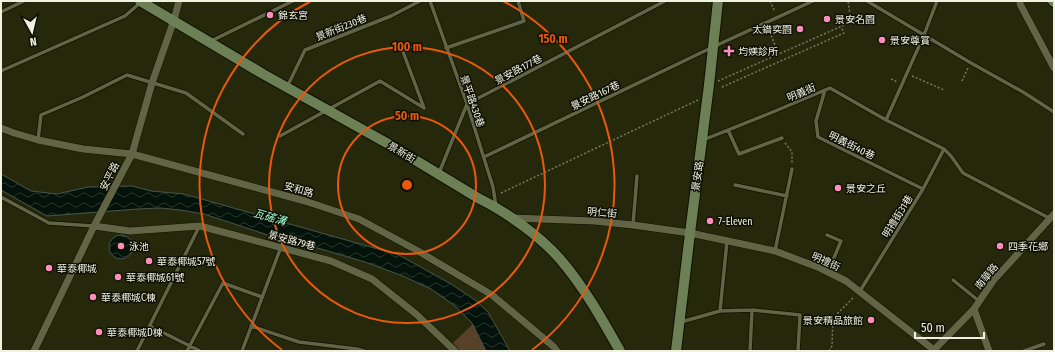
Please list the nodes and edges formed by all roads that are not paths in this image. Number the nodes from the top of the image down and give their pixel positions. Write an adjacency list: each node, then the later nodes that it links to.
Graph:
1 (24, 1): 15 (lane)
2 (141, 1): 17 (street, 景新街); 24 (lane)
3 (178, 1): 17 (street, 安平路)
4 (293, 1): 19 (lane)
5 (420, 1): 26 (lane, 景新街230巷)
6 (430, 1): 21 (lane, 景平路430巷)
7 (518, 1): 21 (lane)
8 (665, 1): 28 (lane, 景安路177巷)
9 (718, 1): 20 (street, 景安路)
10 (813, 1): 20 (lane, 景安路167巷)
11 (867, 1): 18 (lane)
12 (938, 1): 18 (lane)
13 (1020, 1): 16 (street)
14 (1025, 1): 16 (street)
15 (1, 12)
16 (1025, 12): 23 (street)
17 (174, 20): 19 (street, 景新街); 25 (street, 安平路)
18 (924, 35): 30 (lane); 31 (lane)
19 (209, 42): 26 (street, 景新街)
20 (713, 47): 38 (street, 景安路); 41 (lane, 景安路167巷)
21 (446, 48): 28 (lane, 景平路430巷)
22 (402, 49): 29 (lane)
23 (1054, 68)
24 (1, 70)
25 (152, 83): 34 (lane); 37 (lane); 40 (street, 安平路)
26 (287, 87): 29 (street, 景新街)
27 (825, 90): 31 (lane, 明義街); 33 (lane, 明義街); 46 (lane, 明義街40巷)
28 (467, 104): 41 (lane, 景平路430巷); 43 (lane)
29 (328, 109): 35 (lane); 43 (street, 景新街)
30 (1054, 112)
31 (886, 120): 39 (lane, 明義街)
32 (1, 128): 37 (street, 安和路)
33 (728, 130): 36 (lane); 38 (lane, 明義街)
34 (243, 134)
35 (280, 136)
36 (782, 138)
37 (38, 140): 40 (street, 安和路)
38 (702, 140): 55 (street, 景安路)
39 (944, 148): 46 (lane, 明禮街31巷); 50 (lane)
40 (132, 154): 53 (street, 安平路); 81 (street, 安和路)
41 (484, 157): 49 (lane, 景平路430巷)
42 (792, 169): 47 (lane)
43 (438, 174): 49 (street, 景新街)
44 (637, 176): 52 (lane)
45 (735, 185): 47 (lane)
46 (923, 189): 62 (lane, 明禮街31巷)
47 (787, 196): 59 (lane)
48 (1, 197): 53 (lane)
49 (496, 207): 51 (street, 景新街)
50 (1052, 216): 64 (street, 南華路)
51 (512, 218): 52 (street, 明仁街); 82 (street, 景新街)
52 (633, 225): 55 (street, 明仁街)
53 (94, 226): 54 (street, 景安路79巷); 74 (street, 安平路)
54 (200, 226): 58 (street, 景安路79巷); 69 (lane)
55 (690, 233): 57 (street, 明禮街); 68 (street, 景安路)
56 (827, 235): 60 (lane)
57 (727, 240): 59 (street, 明禮街); 67 (lane)
58 (281, 247): 63 (lane); 80 (street, 景安路79巷)
59 (775, 251): 60 (street, 明禮街)
60 (828, 272): 62 (street, 明禮街)
61 (954, 280): 64 (lane)
62 (860, 291): 73 (street, 明禮街)
63 (262, 297): 70 (lane); 72 (lane)
64 (979, 301): 65 (street, 南華路)
65 (974, 309): 73 (street, 南華路); 86 (street)
66 (752, 310): 67 (lane); 84 (lane); 85 (lane)
67 (720, 311): 68 (lane)
68 (680, 323): 83 (street, 景安路)
69 (150, 326): 72 (lane); 75 (lane)
70 (251, 326): 78 (lane); 79 (lane)
71 (1044, 344): 87 (lane)
72 (190, 346): 76 (lane); 77 (lane)
73 (933, 350)
74 (34, 351)
75 (137, 351)
76 (188, 351)
77 (200, 351)
78 (242, 351)
79 (364, 351)
80 (455, 351)
81 (557, 351)
82 (620, 351)
83 (676, 351)
84 (750, 351)
85 (798, 351)
86 (989, 351)
87 (1024, 351)

